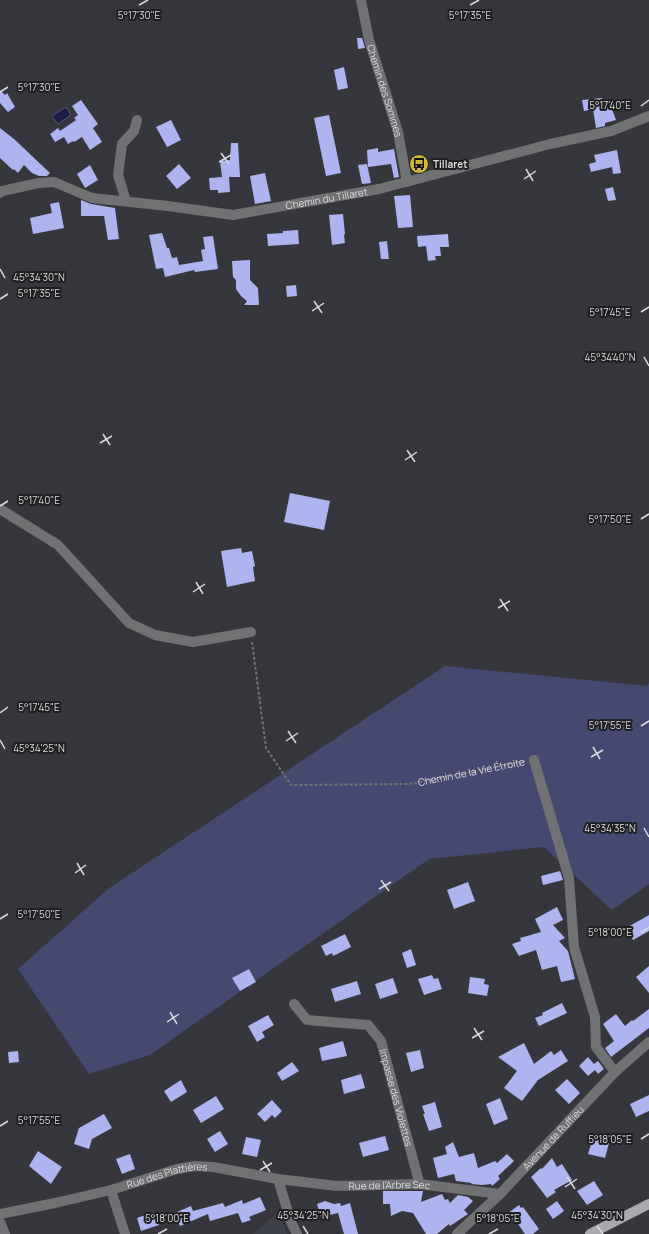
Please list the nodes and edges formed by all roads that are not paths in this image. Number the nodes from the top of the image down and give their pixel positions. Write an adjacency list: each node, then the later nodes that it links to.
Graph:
1 (361, 0): 4 (street, Chemin des Sommes)
2 (649, 116): 4 (street, Chemin du Tillaret)
3 (137, 120): 6 (street)
4 (407, 182): 6 (street, Chemin du Tillaret)
5 (1, 191): 6 (street, Chemin du Tillaret)
6 (126, 201)
7 (0, 509): 8 (street)
8 (251, 632)
9 (534, 760): 12 (street, Chemin de la Vie Étroite)
10 (294, 1004): 14 (street, Impasse des Violettes)
11 (649, 1042): 12 (street, Avenue de Ruffieu)
12 (615, 1072): 16 (street, Avenue de Ruffieu)
13 (278, 1179): 14 (street, Rue de l'Arbre Sec); 15 (street, Rue des Plattières); 23 (street)
14 (419, 1184): 16 (street, Rue de l'Arbre Sec)
15 (111, 1190): 18 (street, Rue des Plattières); 22 (street)
16 (500, 1194): 24 (street, Avenue de Ruffieu)
17 (649, 1204): 20 (main road)
18 (0, 1214)
19 (0, 1222): 21 (street)
20 (595, 1232)
21 (5, 1234)
22 (125, 1234)
23 (296, 1234)
24 (457, 1234)

